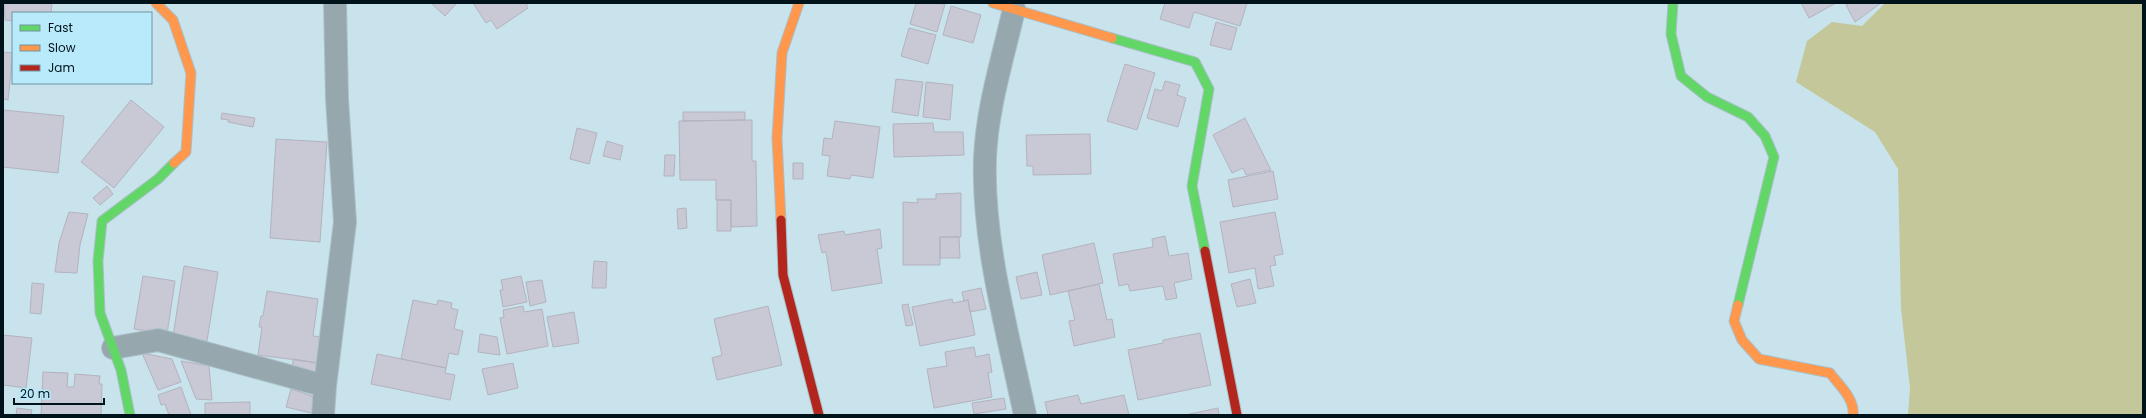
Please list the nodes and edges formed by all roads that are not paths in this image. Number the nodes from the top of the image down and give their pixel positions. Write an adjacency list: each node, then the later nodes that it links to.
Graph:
1 (156, 3): 7 (street)
2 (335, 3): 8 (street)
3 (798, 3): 11 (street)
4 (993, 3): 6 (street)
5 (1673, 3): 14 (street)
6 (1014, 9): 12 (street); 13 (street)
7 (113, 348): 8 (street); 9 (street)
8 (324, 386): 10 (street)
9 (130, 415)
10 (323, 415)
11 (819, 415)
12 (1025, 415)
13 (1237, 415)
14 (1853, 415)

